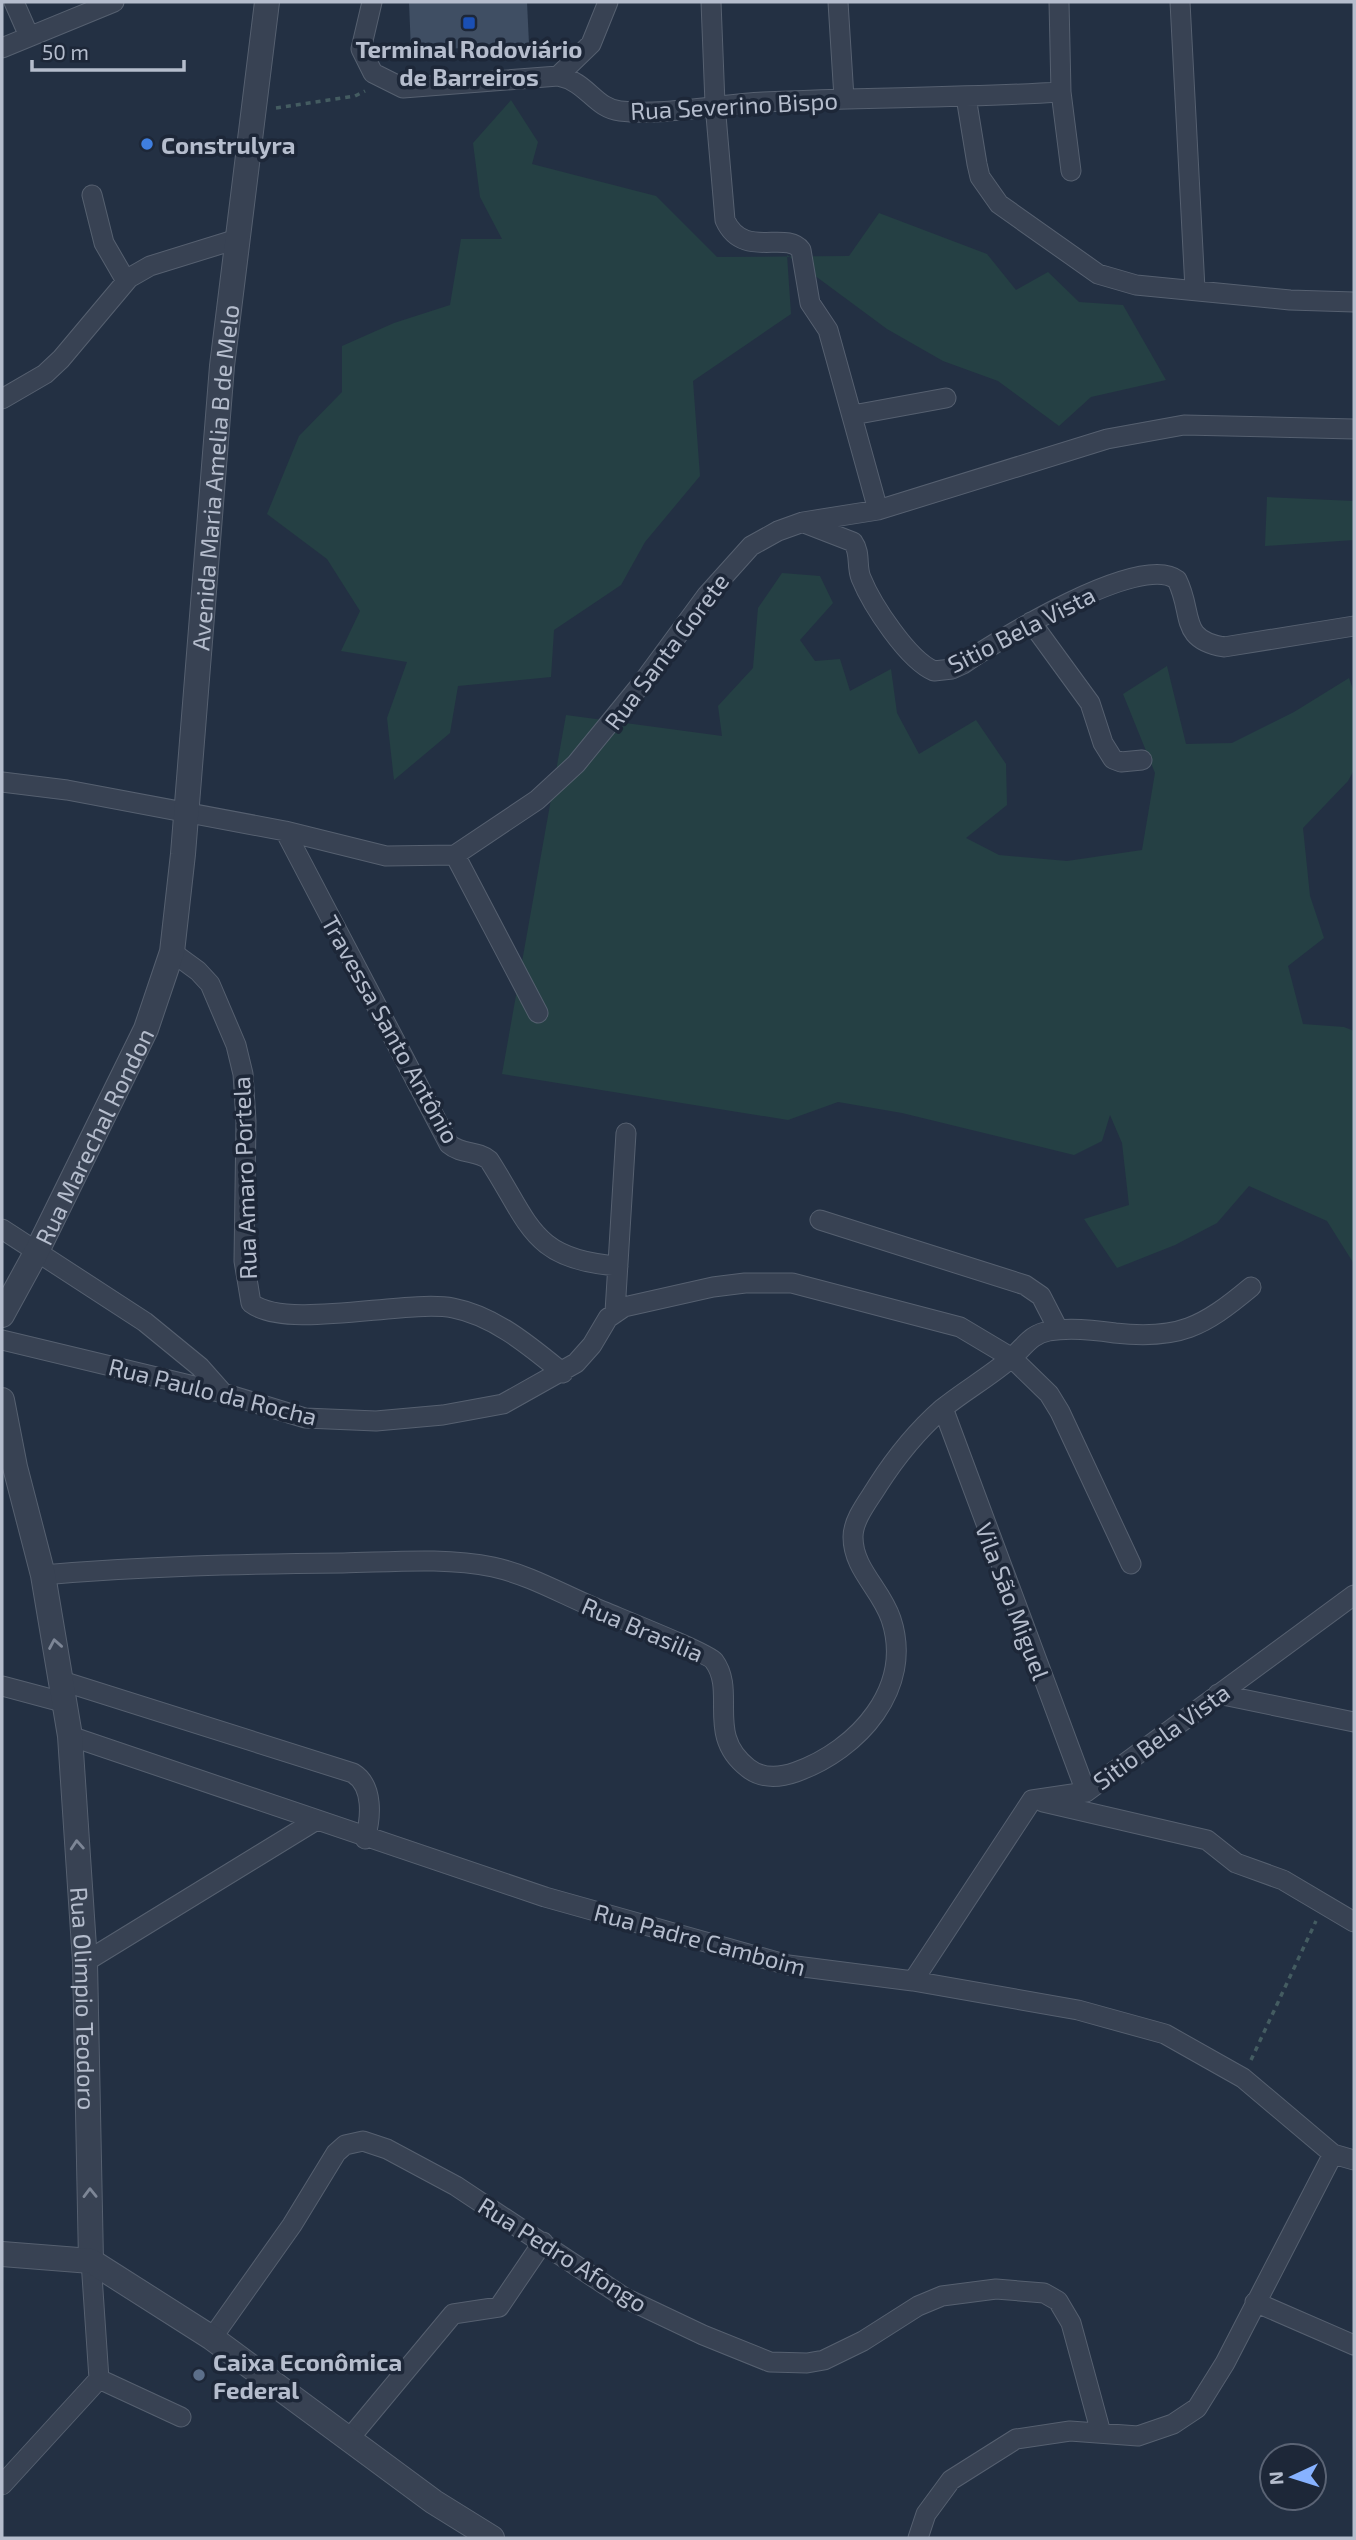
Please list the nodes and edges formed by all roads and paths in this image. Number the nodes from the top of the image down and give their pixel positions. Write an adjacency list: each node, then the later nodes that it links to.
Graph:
1 (14, 2): 10 (street)
2 (114, 2): 10 (street)
3 (267, 2): 18 (street, Avenida Maria Amelia B de Melo)
4 (372, 2): 13 (street)
5 (608, 2): 12 (street)
6 (711, 2): 17 (street)
7 (838, 2): 16 (street)
8 (1059, 2): 14 (street)
9 (1180, 2): 23 (street)
10 (29, 36): 11 (street)
11 (2, 48)
12 (558, 76): 13 (street); 17 (street, Rua Severino Bispo)
13 (385, 81): 18 (path)
14 (1061, 92): 15 (street, Rua Severino Bispo); 19 (street)
15 (966, 97): 16 (street, Rua Severino Bispo); 23 (street)
16 (844, 98): 17 (street, Rua Severino Bispo)
17 (715, 104): 27 (street)
18 (253, 111): 21 (street, Avenida Maria Amelia B de Melo)
19 (1070, 171)
20 (93, 195): 22 (street)
21 (237, 239): 22 (street); 35 (street, Avenida Maria Amelia B de Melo)
22 (126, 281): 26 (street)
23 (1195, 289): 24 (street)
24 (1354, 302)
25 (946, 398): 27 (street)
26 (2, 399)
27 (853, 415): 29 (street)
28 (1354, 429): 29 (street, Rua Santa Gorete)
29 (878, 510): 30 (street, Rua Santa Gorete)
30 (803, 522): 31 (street, Sitio Bela Vista); 37 (street, Rua Santa Gorete)
31 (1031, 622): 32 (street, Sitio Bela Vista); 33 (street)
32 (1354, 626)
33 (1142, 760)
34 (2, 782): 35 (street)
35 (185, 813): 36 (street); 38 (street, Avenida Maria Amelia B de Melo)
36 (285, 831): 37 (street); 44 (street, Travessa Santo Antônio)
37 (455, 855): 39 (street)
38 (172, 952): 43 (street, Rua Marechal Rondon); 51 (street, Rua Amaro Portela)
39 (538, 1013)
40 (626, 1133): 44 (street)
41 (820, 1220): 48 (street)
42 (2, 1228): 43 (street)
43 (37, 1251): 47 (street, Rua Marechal Rondon); 52 (street)
44 (618, 1266): 46 (street)
45 (1251, 1287): 48 (street)
46 (615, 1312): 50 (street); 51 (street, Rua Paulo da Rocha)
47 (2, 1315)
48 (1058, 1329): 50 (street, Rua Brasilia)
49 (2, 1340): 52 (street, Rua Paulo da Rocha)
50 (1012, 1358): 54 (street, Rua Brasilia); 55 (street)
51 (564, 1373): 52 (street, Rua Paulo da Rocha)
52 (223, 1393)
53 (2, 1400): 56 (street, Rua Olimpio Teodoro)
54 (943, 1408): 56 (street, Rua Brasilia); 63 (street, Vila São Miguel)
55 (1131, 1564)
56 (43, 1575): 59 (street, Rua Olimpio Teodoro, one-way to 56)
57 (1354, 1595): 60 (street, Sitio Bela Vista)
58 (2, 1686): 59 (street)
59 (64, 1692): 62 (street, Rua Olimpio Teodoro); 66 (street)
60 (1218, 1694): 61 (street); 63 (street, Sitio Bela Vista)
61 (1354, 1722)
62 (70, 1736): 65 (street, Rua Padre Camboim); 69 (street, Rua Olimpio Teodoro, one-way to 62)
63 (1086, 1792): 64 (street, Sitio Bela Vista)
64 (1032, 1800): 67 (street); 70 (street)
65 (314, 1821): 66 (street, Rua Padre Camboim); 69 (street)
66 (365, 1839): 70 (street, Rua Padre Camboim)
67 (1324, 1903): 68 (street); 71 (path)
68 (1354, 1922)
69 (85, 1962): 76 (street, Rua Olimpio Teodoro, one-way to 69)
70 (913, 1981): 71 (street, Rua Padre Camboim)
71 (1243, 2078): 72 (street, Rua Padre Camboim)
72 (1333, 2154): 73 (street, Rua Padre Camboim); 77 (street)
73 (1354, 2160)
74 (543, 2242): 78 (street, Rua Pedro Afongo); 82 (street, Rua Pedro Afongo); 83 (street)
75 (2, 2254): 76 (street)
76 (91, 2261): 78 (street); 80 (street)
77 (1255, 2302): 79 (street); 82 (street)
78 (212, 2338): 83 (street)
79 (1354, 2346)
80 (99, 2379): 81 (street); 84 (street)
81 (181, 2417)
82 (1101, 2434): 86 (street)
83 (349, 2439): 85 (street)
84 (2, 2485)
85 (492, 2538)
86 (918, 2538)

